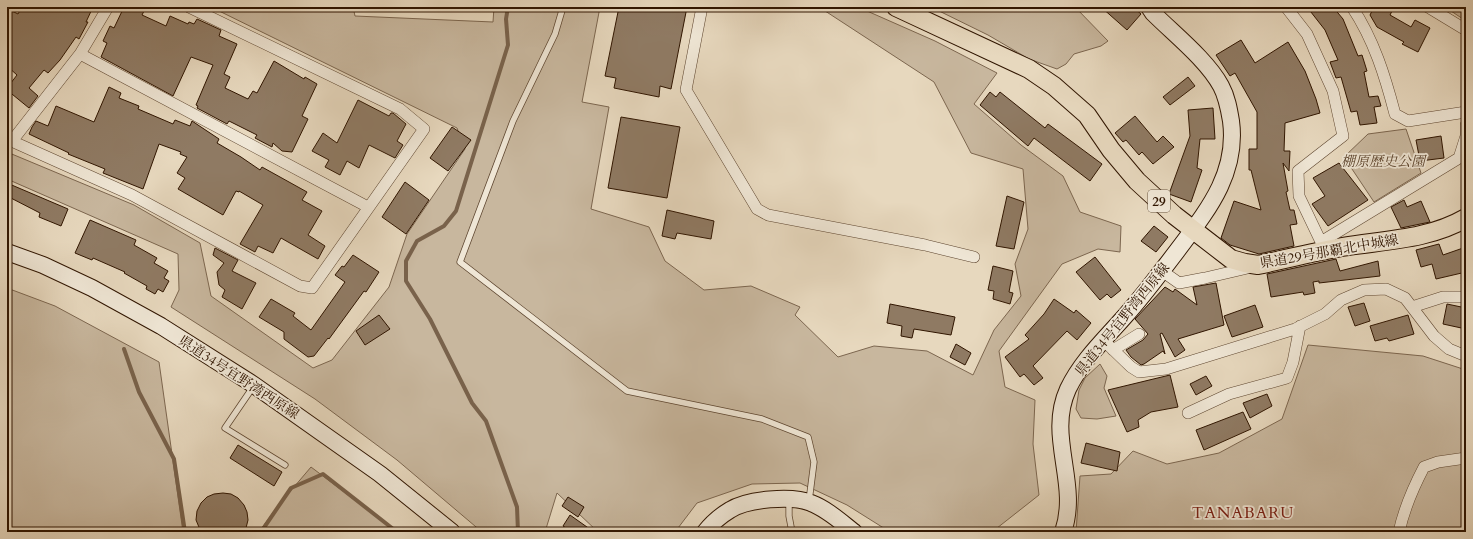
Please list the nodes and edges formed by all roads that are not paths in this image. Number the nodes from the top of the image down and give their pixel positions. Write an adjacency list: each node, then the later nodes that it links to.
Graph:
1 (108, 7): 11 (street)
2 (189, 7): 15 (street)
3 (563, 7): 34 (lane)
4 (702, 7): 20 (street)
5 (896, 7): 17 (main road, 県道29号那覇北中城線 / 29)
6 (1149, 7): 17 (main road, 県道34号宜野湾西原線)
7 (1286, 7): 18 (street)
8 (1352, 7): 12 (street)
9 (1428, 7): 10 (street)
10 (1466, 30)
11 (80, 54): 14 (street); 15 (street)
12 (1466, 112)
13 (1466, 125): 18 (street)
14 (9, 140): 15 (street)
15 (368, 207)
16 (1464, 222): 18 (main road, 県道29号那覇北中城線 / 29)
17 (1193, 230): 21 (main road, 県道29号那覇北中城線 / 29); 22 (main road, 県道34号宜野湾西原線)
18 (1321, 247): 21 (main road, 県道29号那覇北中城線 / 29)
19 (7, 252): 29 (main road, 県道34号宜野湾西原線)
20 (974, 257)
21 (1258, 265): 22 (street)
22 (1162, 272): 27 (main road, 県道34号宜野湾西原線)
23 (1462, 297): 24 (street)
24 (1412, 307): 25 (street); 28 (street)
25 (1300, 326): 27 (street); 30 (street)
26 (1140, 334): 27 (street)
27 (1108, 345): 39 (main road, 県道34号宜野湾西原線)
28 (1466, 356)
29 (254, 385): 32 (lane); 35 (main road, 県道34号宜野湾西原線)
30 (1188, 413)
31 (1466, 458): 40 (street)
32 (285, 465)
33 (789, 499): 34 (main road); 36 (main road); 37 (lane)
34 (809, 502): 38 (main road)
35 (452, 532)
36 (705, 532)
37 (792, 532)
38 (854, 532)
39 (1063, 532)
40 (1399, 532)

